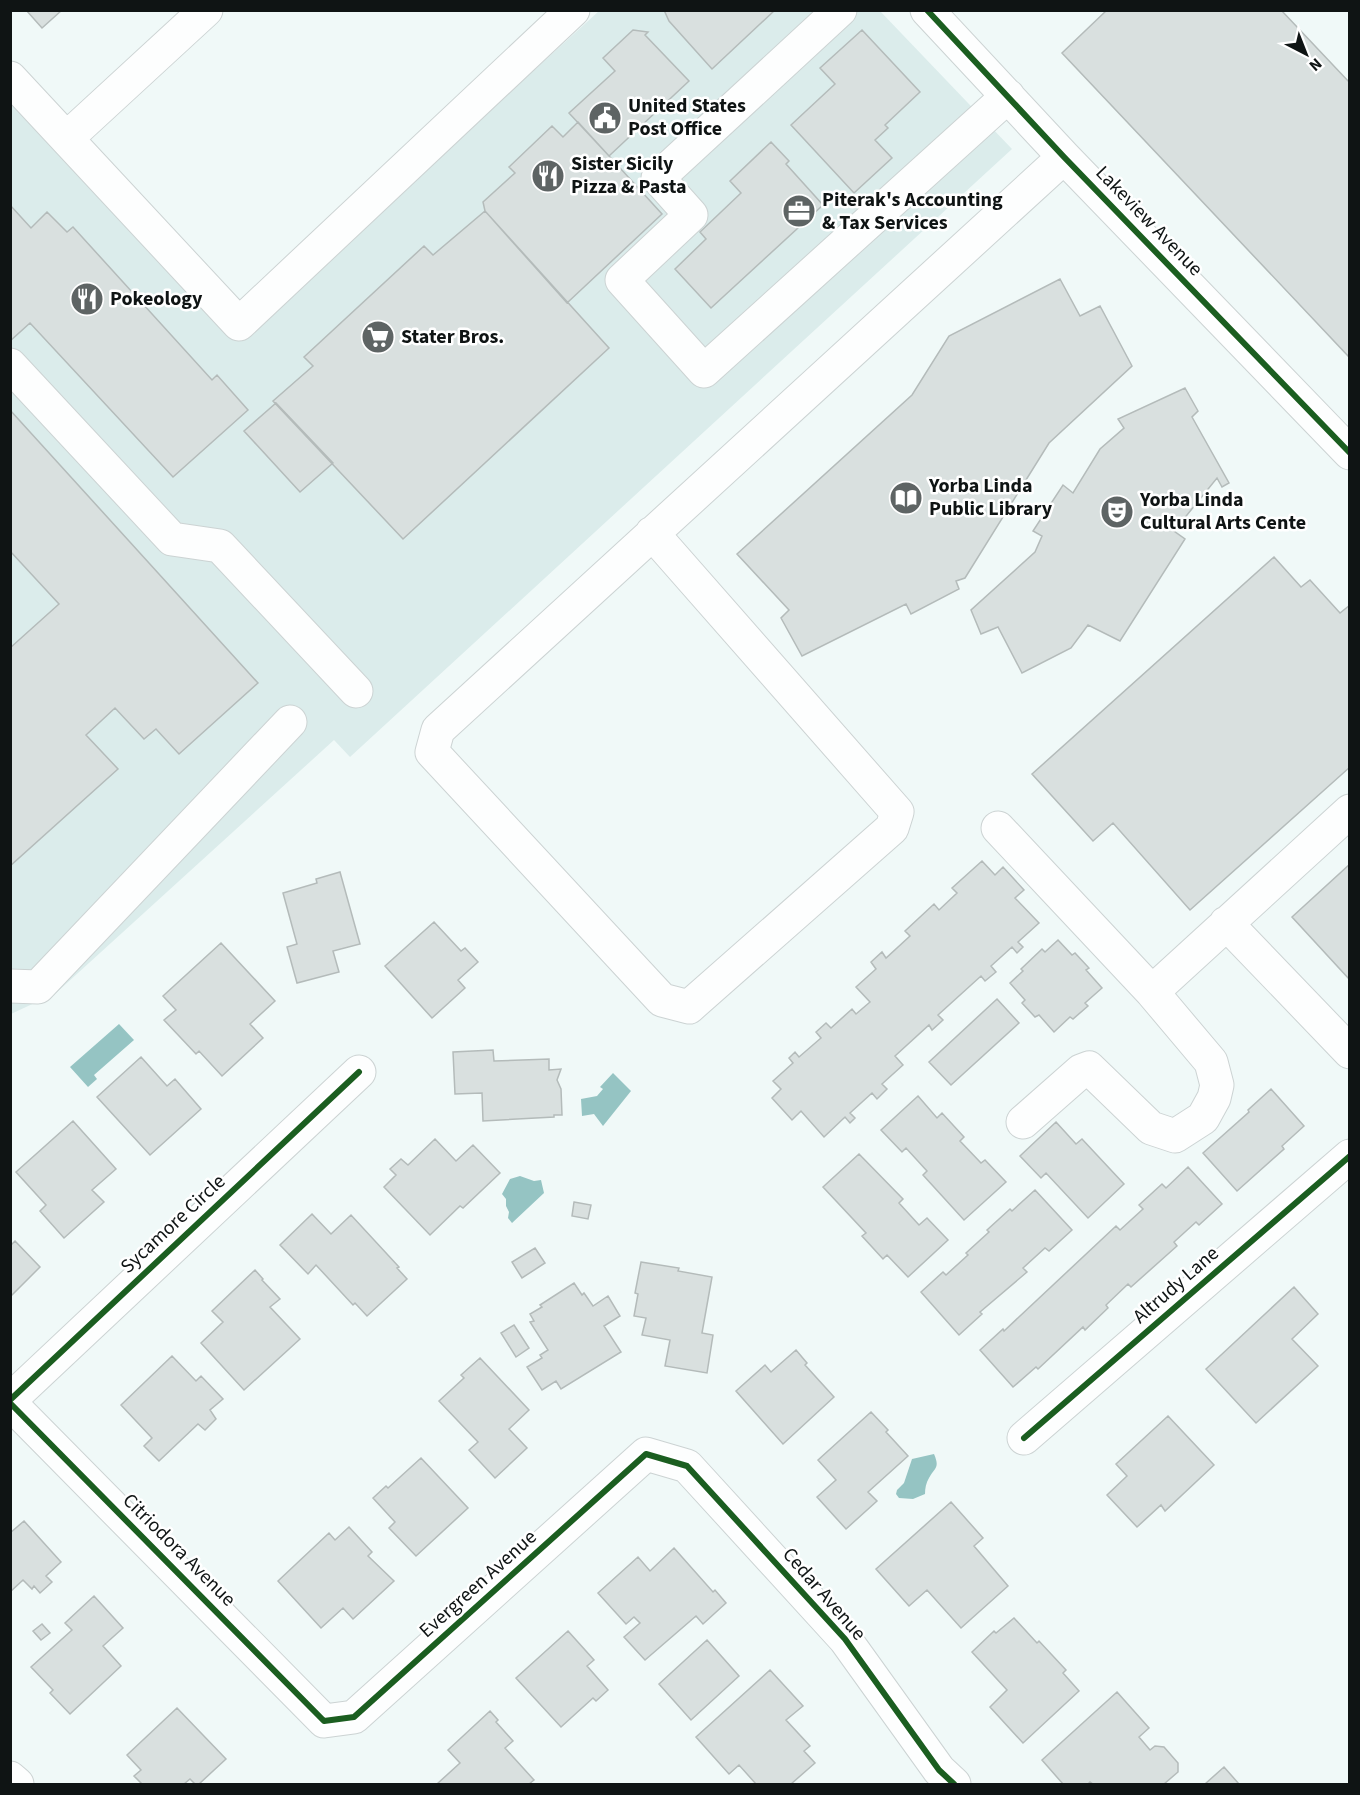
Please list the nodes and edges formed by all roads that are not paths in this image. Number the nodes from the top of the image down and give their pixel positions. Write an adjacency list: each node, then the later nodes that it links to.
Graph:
1 (206, 10): 7 (street)
2 (573, 10): 7 (street)
3 (840, 10): 6 (street)
4 (927, 10): 6 (street, Lakeview Avenue)
5 (10, 78): 7 (street)
6 (1008, 96): 8 (street, Lakeview Avenue)
7 (68, 138)
8 (1064, 157): 10 (street, Lakeview Avenue); 11 (street)
9 (10, 364): 12 (street)
10 (1350, 453)
11 (652, 532): 11 (street)
12 (356, 691)
13 (290, 722): 17 (street)
14 (1350, 811): 16 (street)
15 (998, 828): 18 (street)
16 (1227, 923): 18 (street); 19 (street)
17 (10, 986)
18 (1152, 992): 21 (street)
19 (1350, 1052)
20 (359, 1072): 23 (street, Sycamore Circle)
21 (1023, 1122)
22 (1350, 1156): 24 (street, Altrudy Lane)
23 (10, 1401): 26 (street, Citriodora Avenue)
24 (1024, 1438)
25 (646, 1454): 26 (street, Evergreen Avenue); 29 (street, Cedar Avenue)
26 (324, 1721)
27 (10, 1778): 28 (street)
28 (17, 1785)
29 (954, 1785)

